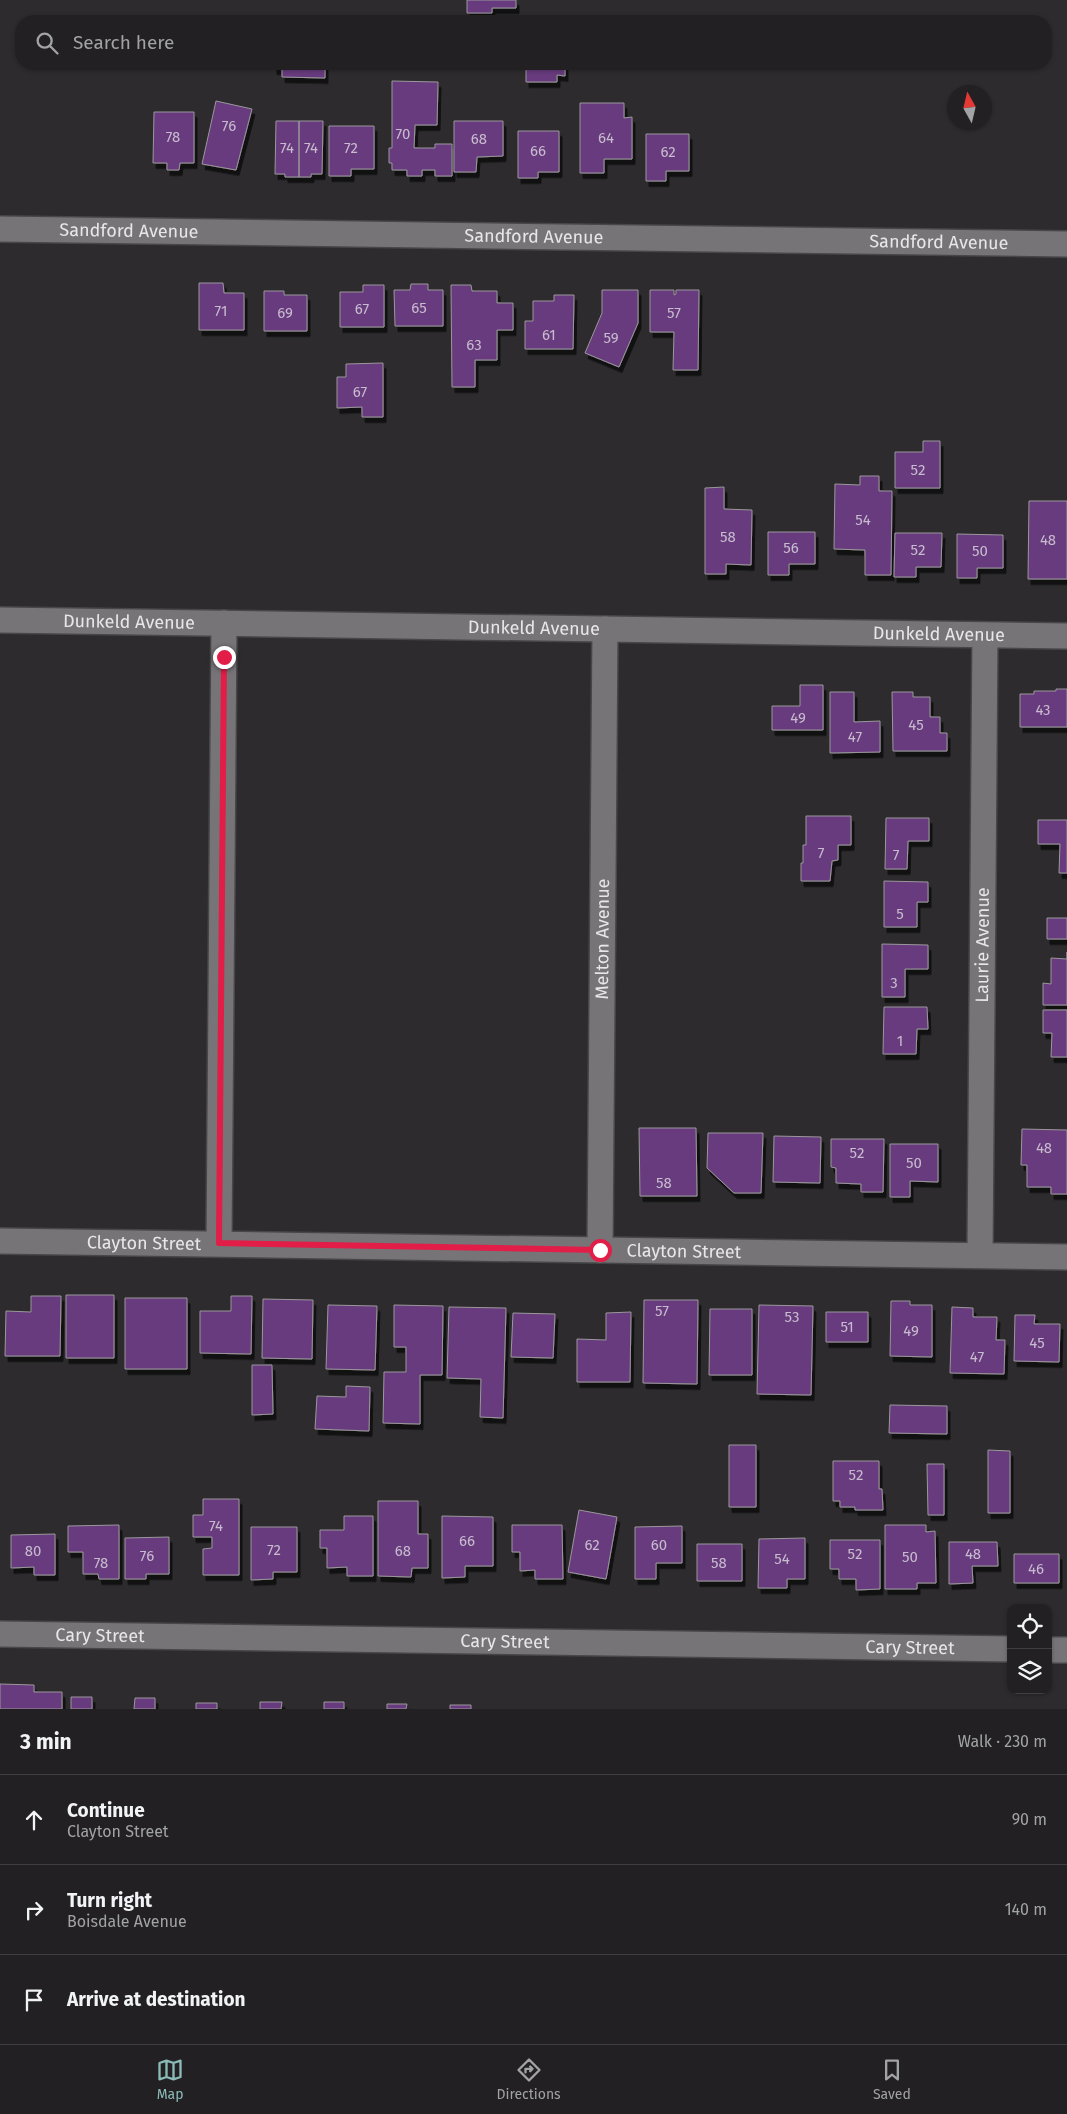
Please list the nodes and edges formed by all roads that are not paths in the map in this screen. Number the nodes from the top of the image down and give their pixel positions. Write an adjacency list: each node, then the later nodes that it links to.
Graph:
1 (0, 228): 2 (street, Sandford Avenue)
2 (1067, 244)
3 (0, 620): 4 (street, Dunkeld Avenue)
4 (224, 623): 5 (street, Dunkeld Avenue); 9 (street)
5 (605, 628): 6 (street, Dunkeld Avenue); 10 (street, Melton Avenue)
6 (985, 635): 7 (street, Dunkeld Avenue); 11 (street, Laurie Avenue)
7 (1067, 636)
8 (0, 1240): 9 (street, Clayton Street)
9 (219, 1243): 10 (street, Clayton Street)
10 (600, 1250): 11 (street, Clayton Street)
11 (980, 1255): 12 (street, Clayton Street)
12 (1067, 1257)
13 (0, 1634): 14 (street, Cary Street)
14 (1007, 1649)
15 (1052, 1650): 16 (street)
16 (1067, 1650)

